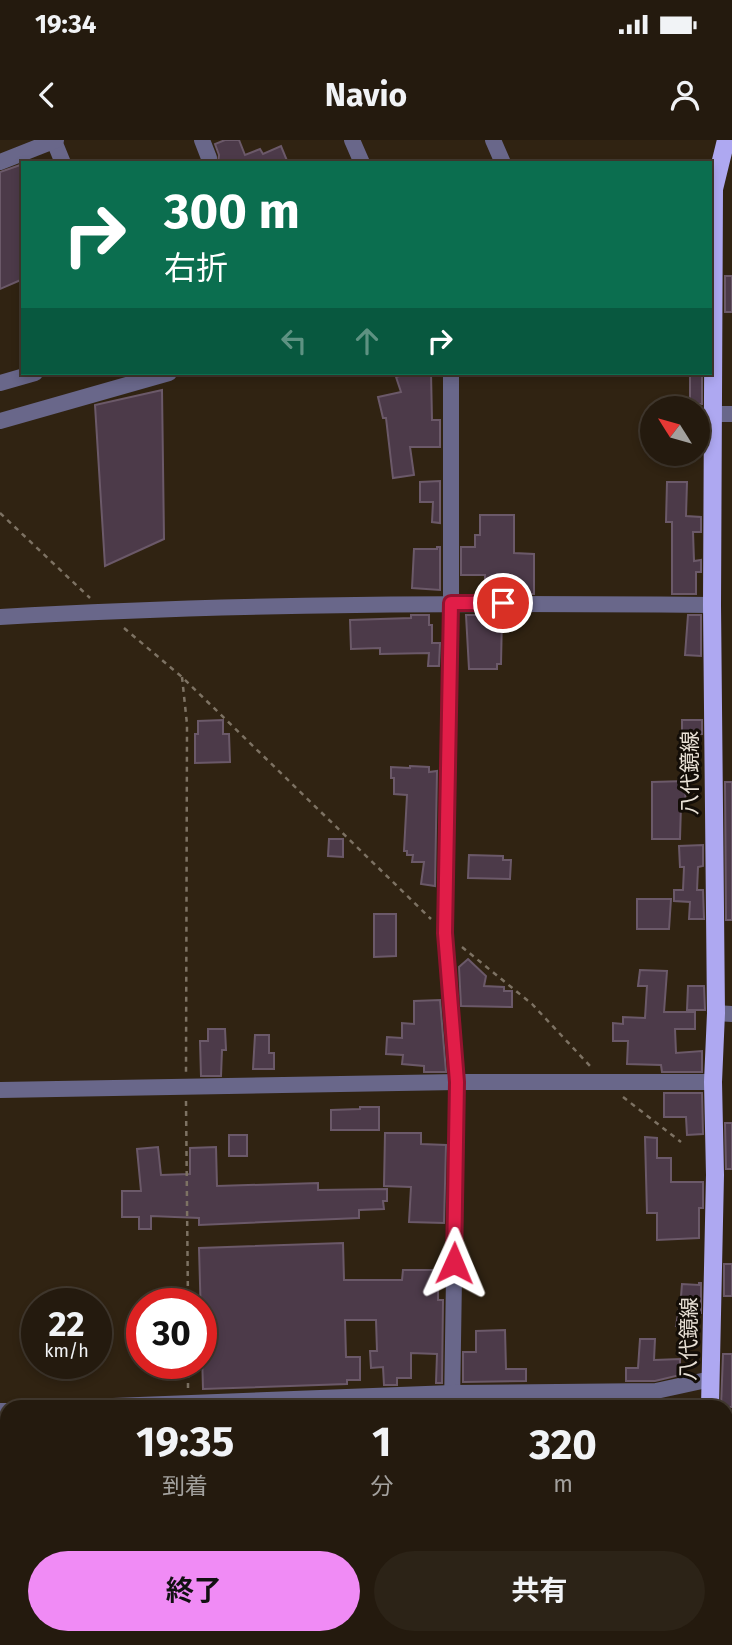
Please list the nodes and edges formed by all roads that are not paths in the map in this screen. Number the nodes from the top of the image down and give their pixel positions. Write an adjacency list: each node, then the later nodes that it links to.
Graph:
1 (53, 140): 7 (street); 10 (street)
2 (202, 140): 6 (street)
3 (352, 140): 8 (street)
4 (493, 140): 9 (street)
5 (726, 140): 11 (main road, 八代鏡線)
6 (209, 158)
7 (62, 161)
8 (361, 161)
9 (502, 161)
10 (0, 162)
11 (712, 189): 16 (main road, 八代鏡線)
12 (28, 375): 15 (street)
13 (162, 375): 18 (street)
14 (451, 375): 19 (street)
15 (0, 383)
16 (712, 414): 17 (street); 20 (main road, 八代鏡線)
17 (732, 414)
18 (0, 421)
19 (451, 603): 20 (street); 21 (street); 23 (street)
20 (712, 605): 22 (main road, 八代鏡線)
21 (0, 617)
22 (724, 1013): 24 (main road, 八代鏡線)
23 (457, 1082): 24 (street); 25 (street); 27 (street)
24 (713, 1082): 26 (main road, 八代鏡線)
25 (0, 1090)
26 (710, 1379): 27 (street); 28 (main road, 八代鏡線)
27 (452, 1400)
28 (710, 1400)

